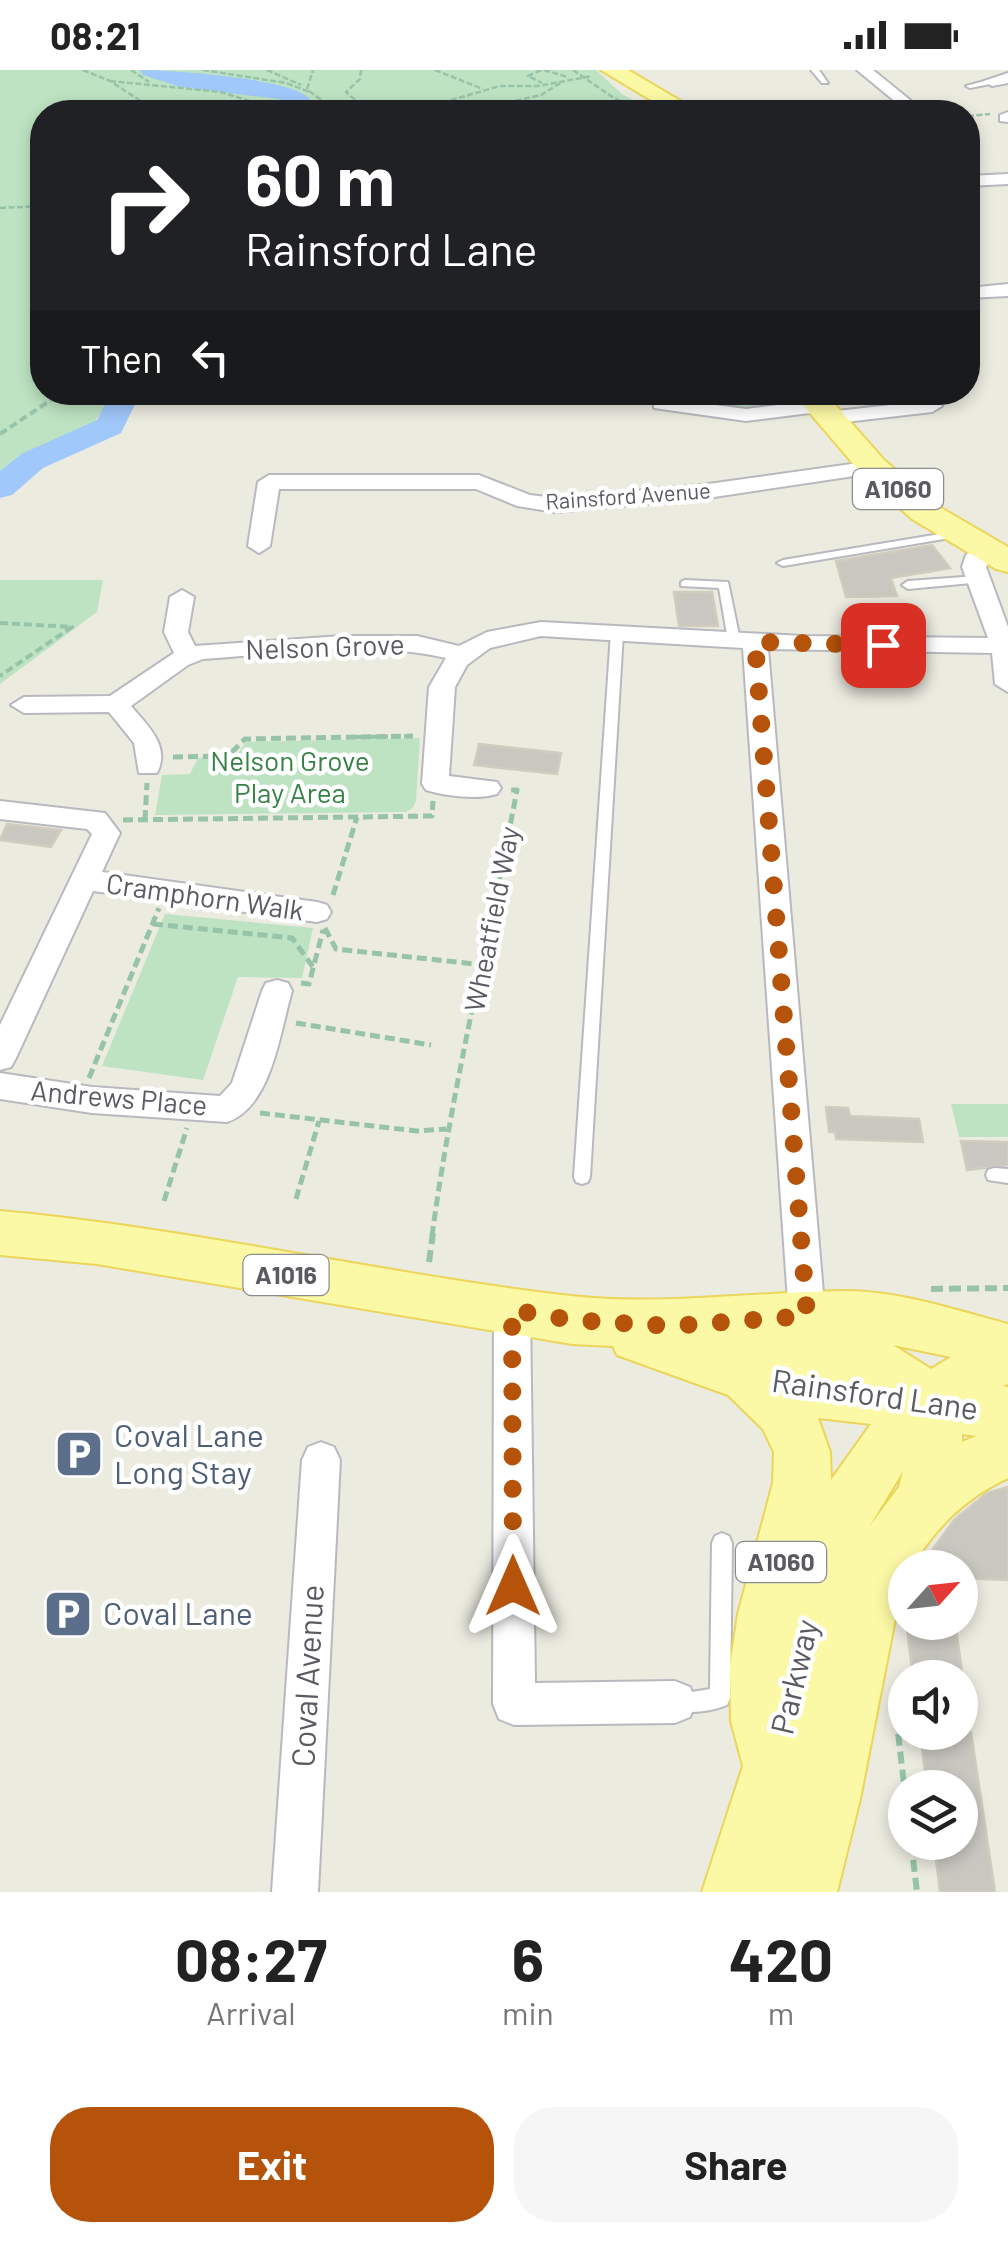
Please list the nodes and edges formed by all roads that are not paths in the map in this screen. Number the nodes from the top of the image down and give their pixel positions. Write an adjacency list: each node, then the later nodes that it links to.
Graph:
1 (815, 70): 5 (lane)
2 (864, 70): 8 (street)
3 (614, 72): 7 (main road)
4 (1000, 80): 6 (lane)
5 (826, 81)
6 (970, 86)
7 (666, 100)
8 (902, 100)
9 (1008, 178): 10 (street)
10 (980, 180)
11 (1008, 290): 12 (street)
12 (980, 292)
13 (668, 405): 14 (street)
14 (818, 405): 15 (street); 16 (main road, A1060)
15 (931, 405)
16 (873, 467): 17 (street, Rainsford Avenue); 18 (main road, A1060)
17 (259, 546)
18 (982, 557): 19 (lane); 21 (lane); 25 (street)
19 (782, 563)
20 (686, 584): 24 (lane)
21 (908, 585)
22 (182, 597): 27 (street)
23 (617, 633): 24 (street); 26 (street); 39 (lane)
24 (744, 641): 25 (street); 42 (street)
25 (1003, 646): 28 (street)
26 (462, 654): 27 (street, Nelson Grove); 32 (street, Wheatfield Way)
27 (187, 655): 29 (street)
28 (1008, 684)
29 (116, 704): 30 (street); 31 (street)
30 (24, 706)
31 (149, 763)
32 (488, 788)
33 (0, 810): 34 (street, Andrews Place)
34 (83, 880): 35 (street, Cramphorn Walk); 37 (street, Andrews Place)
35 (320, 918)
36 (272, 1005): 38 (street, Andrews Place)
37 (0, 1058)
38 (0, 1086)
39 (582, 1177)
40 (0, 1233): 41 (main road, Rainsford Lane / A1016)
41 (512, 1310): 43 (main road, Rainsford Lane / A1016); 54 (street)
42 (807, 1316): 44 (main road, Rainsford Lane / A1016); 45 (main road, Rainsford Lane / A1016)
43 (572, 1320): 44 (main road, Rainsford Lane / A1016); 47 (main road, Rainsford Lane / A1016)
44 (671, 1326): 48 (main road)
45 (1008, 1349)
46 (1008, 1359): 48 (main road, Parkway / A1060)
47 (744, 1376): 48 (main road, Rainsford Lane / A1016); 55 (main road, A1060)
48 (928, 1403): 49 (main road, Rainsford Lane / A1016); 52 (main road); 55 (main road, Parkway / A1060)
49 (1008, 1413)
50 (1008, 1449): 52 (main road, Parkway)
51 (321, 1460): 56 (street, Coval Avenue)
52 (926, 1497): 58 (main road, Parkway)
53 (722, 1542): 54 (lane)
54 (676, 1702)
55 (774, 1769): 57 (main road, Parkway / A1060)
56 (295, 1892)
57 (736, 1892)
58 (803, 1892)

